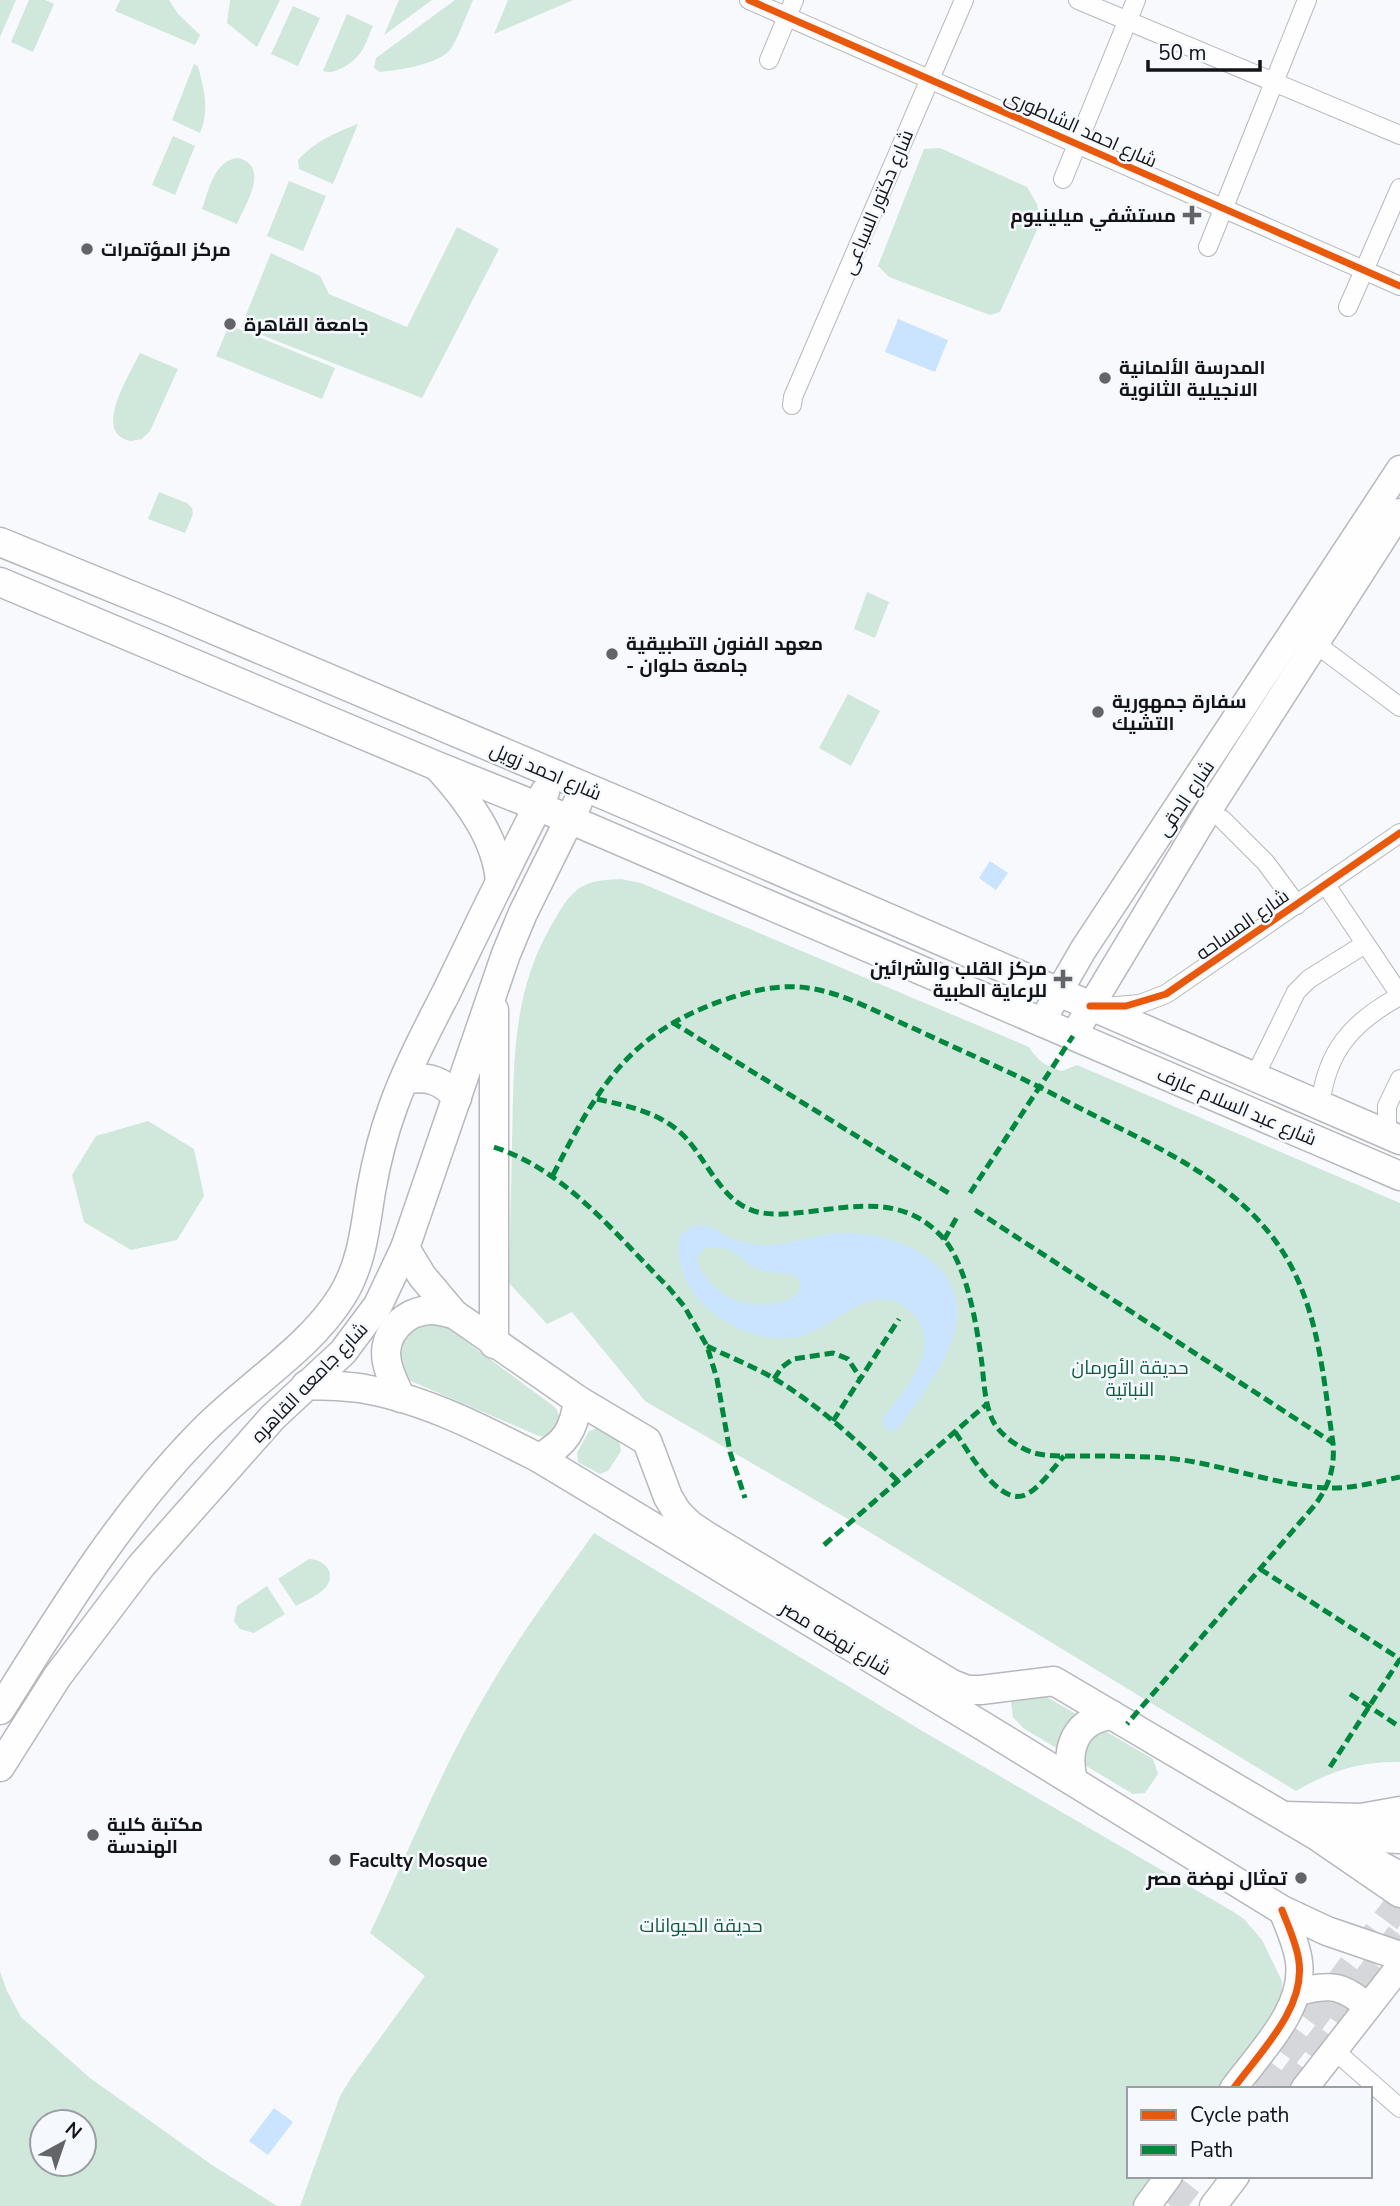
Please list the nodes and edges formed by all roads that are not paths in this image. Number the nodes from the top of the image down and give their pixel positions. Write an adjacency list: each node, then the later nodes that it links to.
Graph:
1 (749, 0): 6 (street, شارع احمد الشاطورى)
2 (964, 0): 9 (street, شارع دكتور السباعى)
3 (1078, 0): 7 (street)
4 (1136, 0): 7 (street)
5 (1307, 0): 10 (street)
6 (790, 8): 8 (street); 9 (street, شارع احمد الشاطورى)
7 (1128, 21): 10 (street); 12 (street)
8 (769, 60)
9 (930, 79): 12 (street, شارع احمد الشاطورى); 20 (street, شارع دكتور السباعى)
10 (1274, 82): 11 (street); 15 (street)
11 (1400, 135)
12 (1078, 143): 13 (street); 15 (street, شارع احمد الشاطورى)
13 (1063, 180)
14 (1400, 188): 17 (street)
15 (1223, 208): 16 (street); 17 (street, شارع احمد الشاطورى)
16 (1208, 247)
17 (1364, 270): 18 (street, شارع احمد الشاطورى); 19 (street)
18 (1400, 286)
19 (1348, 307)
20 (792, 405)
21 (1400, 470): 41 (main road, شارع الدقى)
22 (1400, 512): 25 (main road, شارع الدقى)
23 (0, 542): 27 (main road, شارع احمد زويل)
24 (0, 583): 28 (main road, شارع احمد زويل)
25 (1316, 644): 26 (street); 43 (main road, شارع الدقى)
26 (1400, 707)
27 (401, 710): 28 (main road); 30 (main road, شارع احمد زويل)
28 (385, 744): 29 (main road, شارع احمد زويل)
29 (437, 766): 32 (main road, شارع احمد زويل); 36 (main road)
30 (554, 774): 31 (main road, شارع احمد زويل); 32 (main road, شارع جامعه القاهره)
31 (586, 788): 33 (main road, شارع جامعه القاهره); 41 (main road, شارع احمد زويل)
32 (538, 807): 33 (main road, شارع احمد زويل); 36 (main road, شارع جامعه القاهره)
33 (569, 819): 40 (main road, شارع جامعه القاهره); 44 (main road, شارع احمد زويل)
34 (1222, 819): 38 (street)
35 (1400, 833): 37 (street, شارع المساحه)
36 (500, 882): 48 (main road, شارع جامعه القاهره)
37 (1326, 885): 38 (street, شارع المساحه); 39 (street)
38 (1297, 905): 43 (street, شارع المساحه)
39 (1365, 944): 42 (street); 46 (street)
40 (495, 988): 49 (main road, شارع جامعه القاهره); 55 (main road)
41 (1058, 994): 43 (main road, شارع احمد زويل); 44 (main road, شارع الدقى)
42 (1400, 996): 50 (street)
43 (1090, 1006): 45 (main road, شارع الدقى); 46 (main road, شارع عبد السلام عارف)
44 (1041, 1023): 45 (main road, شارع احمد زويل)
45 (1073, 1036): 52 (main road, شارع عبد السلام عارف)
46 (1254, 1078): 50 (main road, شارع عبد السلام عارف)
47 (1400, 1079): 51 (street)
48 (404, 1080): 49 (main road); 60 (main road, شارع جامعه القاهره)
49 (457, 1098): 53 (main road, شارع جامعه القاهره)
50 (1320, 1107): 51 (main road, شارع عبد السلام عارف)
51 (1393, 1137)
52 (1400, 1176)
53 (405, 1248): 54 (main road, شارع نهضه مصر); 56 (main road, شارع جامعه القاهره)
54 (454, 1314): 55 (main road, شارع نهضه مصر); 57 (main road)
55 (494, 1344): 58 (main road, شارع نهضه مصر)
56 (306, 1385): 57 (main road, شارع نهضه مصر); 62 (main road, شارع جامعه القاهره)
57 (401, 1398): 59 (main road, شارع نهضه مصر)
58 (578, 1400): 59 (main road); 61 (main road, شارع نهضه مصر)
59 (538, 1458): 63 (main road, شارع نهضه مصر)
60 (0, 1710)
61 (1112, 1715): 63 (main road); 65 (main road, شارع نهضه مصر)
62 (0, 1767)
63 (1073, 1781): 70 (main road, شارع نهضه مصر)
64 (1400, 1811): 65 (main road)
65 (1283, 1816): 66 (main road, شارع نهضه مصر)
66 (1317, 1836): 67 (main road); 68 (main road); 69 (main road, شارع نهضه مصر)
67 (1400, 1839)
68 (1400, 1875)
69 (1400, 1893)
70 (1282, 1910): 71 (main road, شارع نهضه مصر); 73 (main road)
71 (1400, 1955)
72 (1400, 1966): 74 (main road)
73 (1298, 1992): 74 (main road); 76 (main road)
74 (1368, 2007): 75 (main road)
75 (1334, 2050): 77 (main road); 78 (street)
76 (1234, 2087)
77 (1306, 2087)
78 (1400, 2108)
79 (1168, 2178): 81 (main road)
80 (1235, 2178): 82 (main road)
81 (1147, 2206)
82 (1213, 2206)

